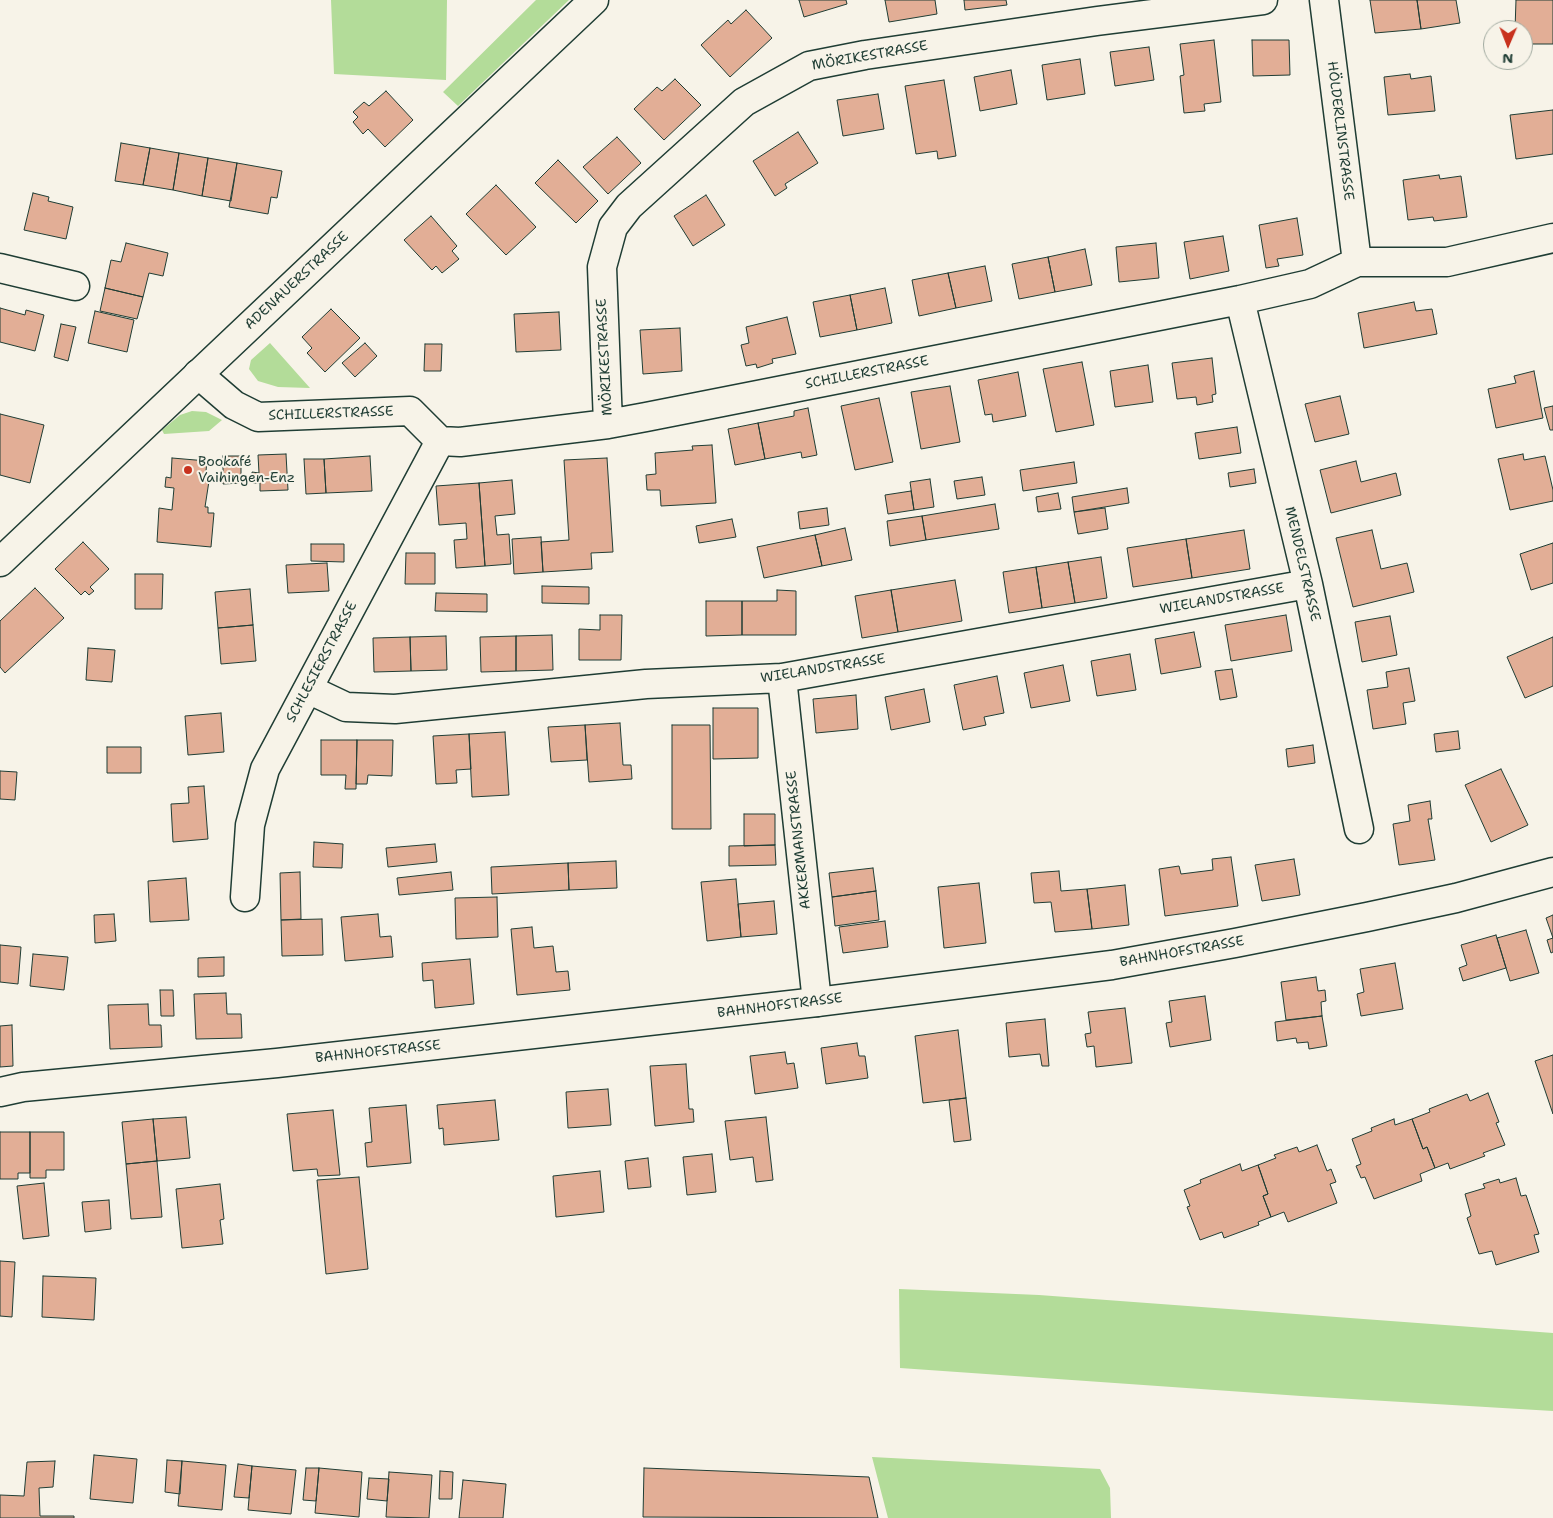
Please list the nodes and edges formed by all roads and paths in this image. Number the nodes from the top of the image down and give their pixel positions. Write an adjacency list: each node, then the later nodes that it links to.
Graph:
1 (594, 0): 9 (street, ADENAUERSTRASSE)
2 (1263, 0): 10 (street, MÖRIKESTRASSE)
3 (1324, 0): 5 (street, HÖLDERLINSTRASSE)
4 (1553, 238): 5 (street, SCHILLERSTRASSE)
5 (1357, 262): 8 (street, SCHILLERSTRASSE)
6 (0, 268): 7 (street)
7 (75, 286)
8 (1240, 300): 10 (street, SCHILLERSTRASSE); 13 (street, MENDELSTRASSE)
9 (198, 374): 11 (street, SCHILLERSTRASSE); 12 (street, ADENAUERSTRASSE)
10 (608, 424): 11 (street, SCHILLERSTRASSE)
11 (440, 441): 15 (street, SCHLESIERSTRASSE)
12 (4, 550)
13 (1308, 584): 14 (street, WIELANDSTRASSE); 16 (street, MENDELSTRASSE)
14 (782, 678): 15 (street, WIELANDSTRASSE); 19 (street, AKKERMANSTRASSE)
15 (308, 689): 18 (street, SCHLESIERSTRASSE)
16 (1359, 829)
17 (1553, 872): 19 (street, BAHNHOFSTRASSE)
18 (245, 897)
19 (816, 1002): 20 (street, BAHNHOFSTRASSE)
20 (0, 1092)

